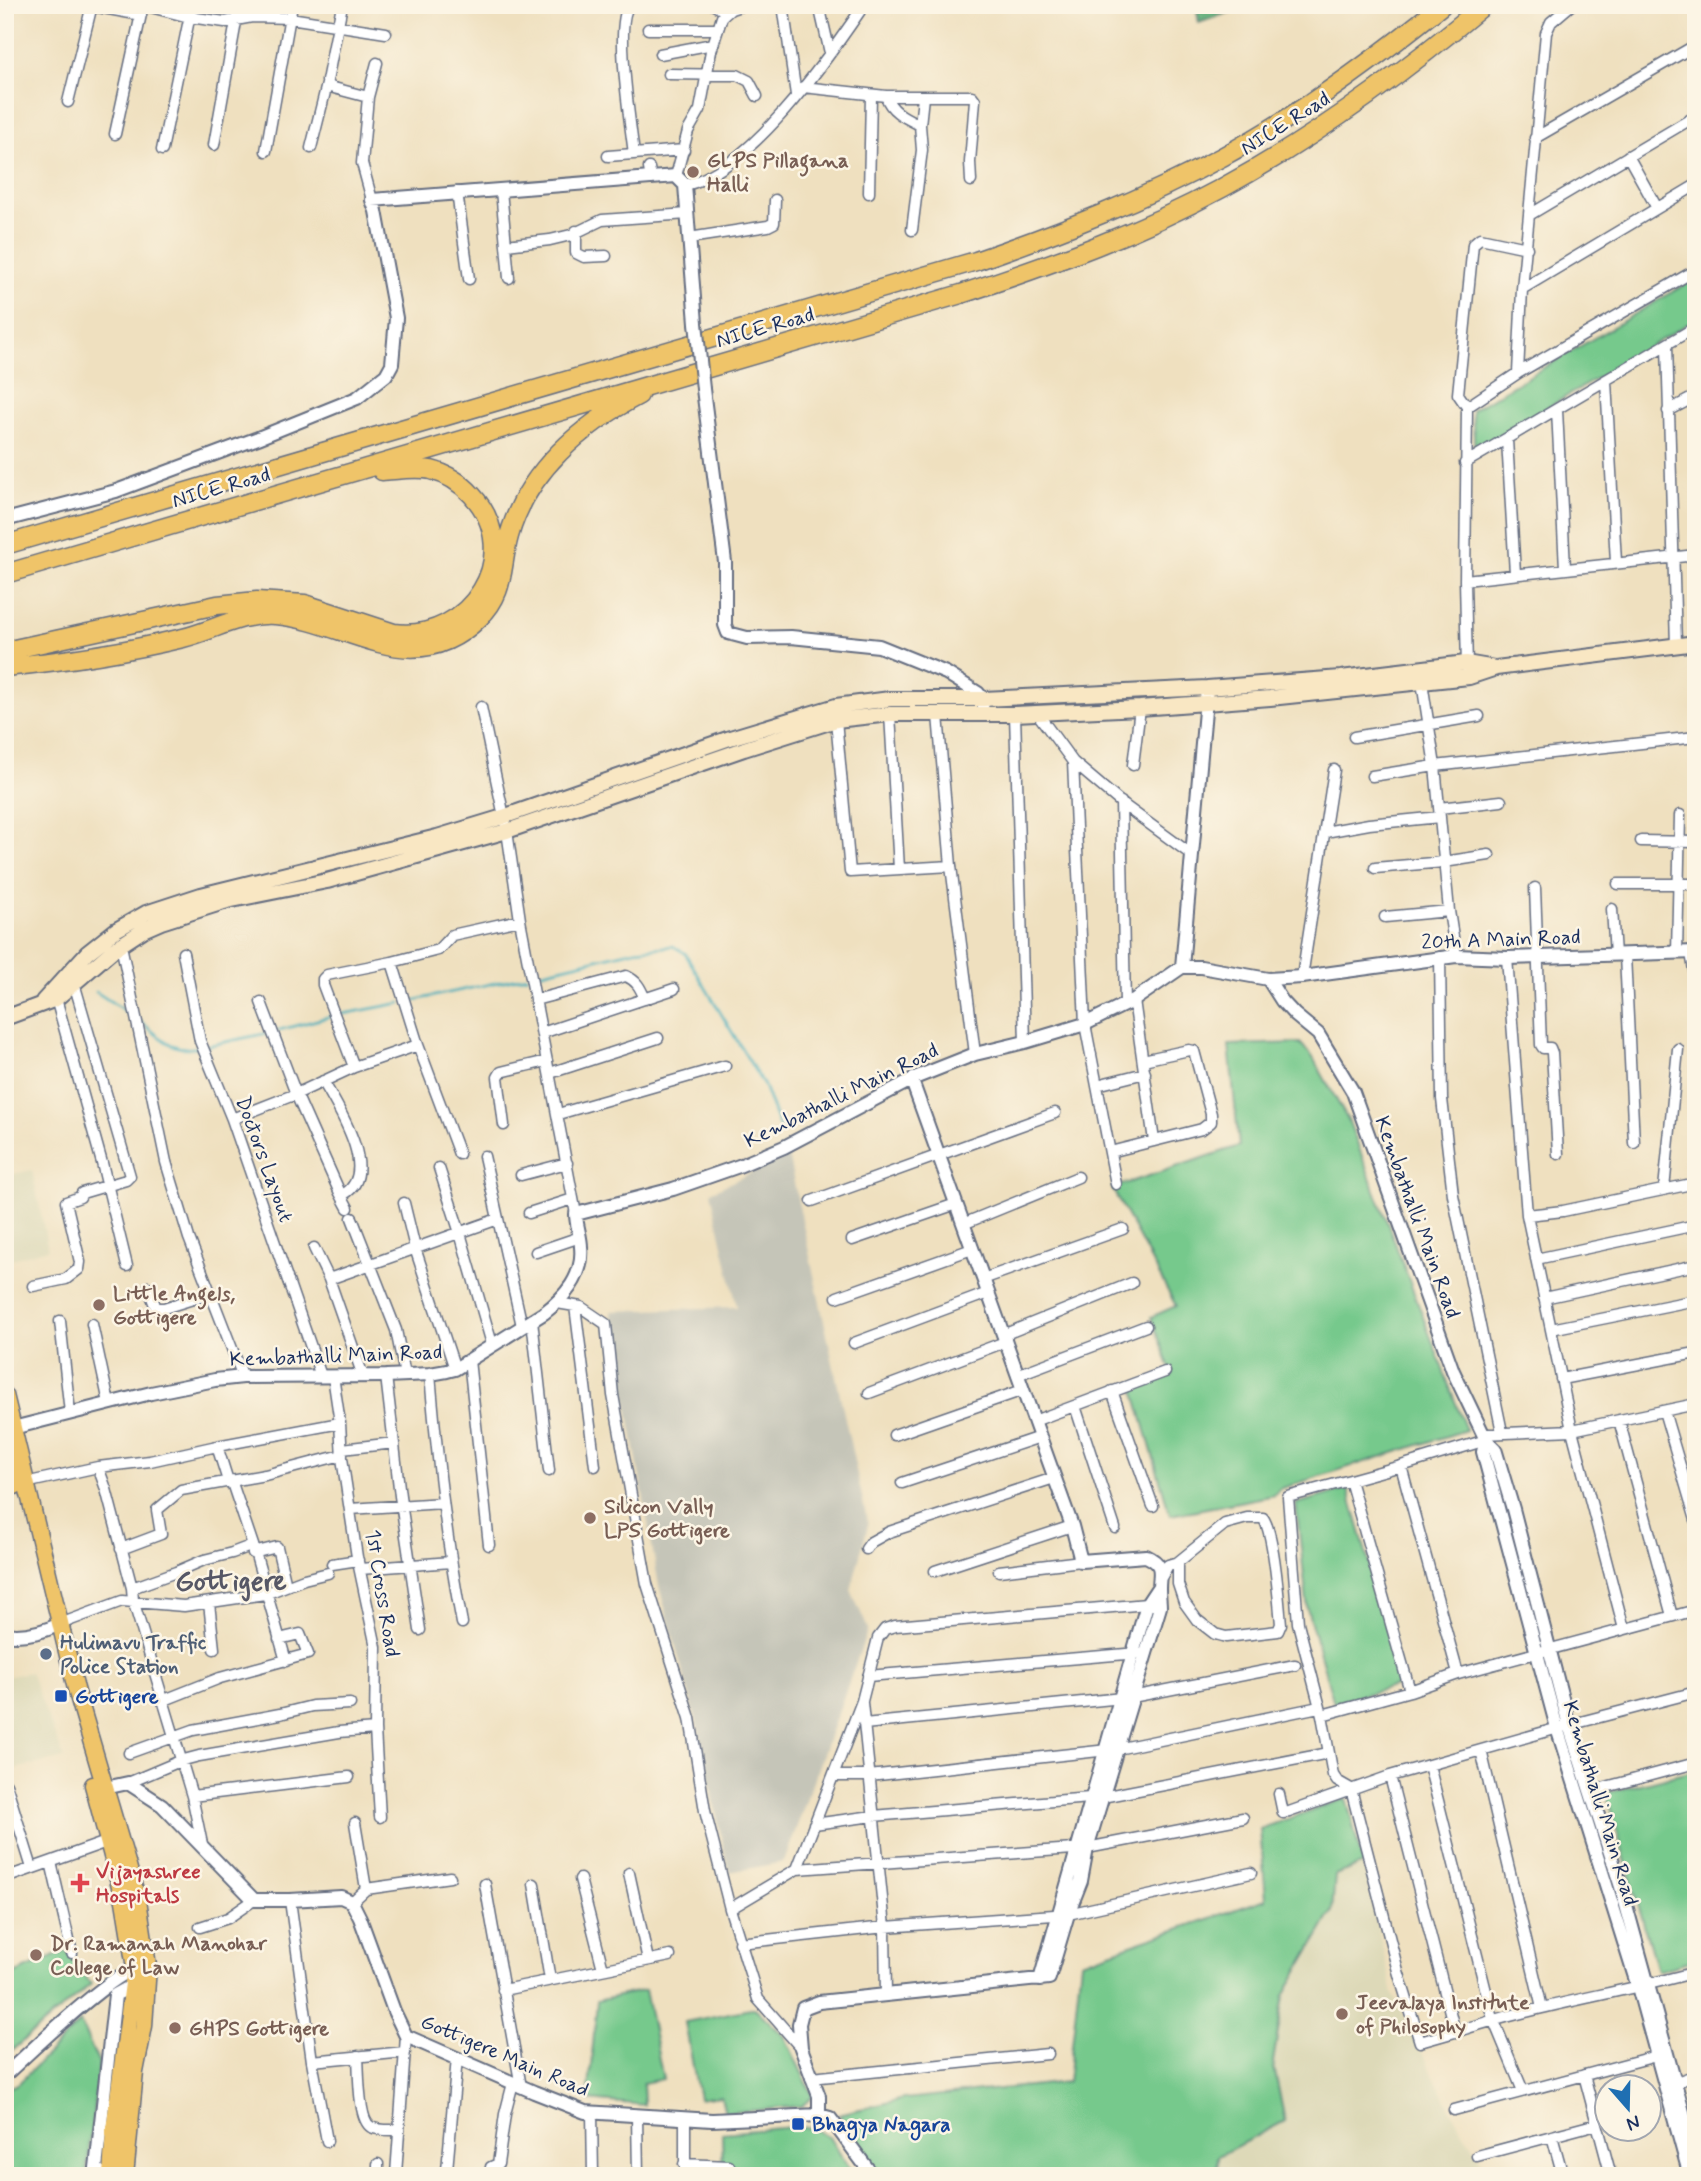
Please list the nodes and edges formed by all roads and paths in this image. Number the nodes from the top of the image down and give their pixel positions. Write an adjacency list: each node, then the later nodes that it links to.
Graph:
1 (191, 5): 17 (street)
2 (239, 5): 19 (street)
3 (292, 5): 18 (street)
4 (342, 5): 20 (street)
5 (640, 5): 48 (street)
6 (714, 5): 15 (street)
7 (743, 5): 15 (street)
8 (783, 5): 32 (street)
9 (819, 5): 26 (street)
10 (862, 5): 26 (street)
11 (1442, 5): 85 (highway, NICE Road)
12 (1484, 5): 75 (highway, NICE Road)
13 (1571, 5): 42 (street)
14 (90, 6): 16 (street); 38 (street)
15 (727, 12): 22 (street)
16 (141, 15): 17 (street); 41 (street)
17 (189, 17): 19 (street); 45 (street)
18 (290, 18): 19 (street); 20 (street); 47 (street)
19 (236, 20): 43 (street)
20 (337, 27): 23 (street); 31 (street)
21 (648, 29): 22 (street)
22 (718, 29): 24 (street)
23 (386, 33)
24 (713, 44): 27 (street); 30 (street)
25 (1696, 45): 42 (street)
26 (830, 53): 32 (street)
27 (660, 54)
28 (377, 63): 36 (street)
29 (669, 74): 30 (street)
30 (707, 75): 34 (street); 46 (street)
31 (327, 84): 36 (street); 44 (street)
32 (800, 91): 33 (street); 51 (street)
33 (871, 94): 35 (street); 56 (street)
34 (757, 96)
35 (886, 96): 37 (street); 40 (street)
36 (368, 97): 57 (street)
37 (923, 97): 40 (street); 52 (street)
38 (68, 102)
39 (1696, 116): 50 (street)
40 (920, 125): 62 (street)
41 (116, 134)
42 (1535, 138): 61 (street)
43 (214, 145)
44 (312, 148)
45 (162, 150)
46 (684, 150): 48 (street); 51 (street)
47 (266, 151)
48 (634, 154): 49 (street)
49 (608, 156)
50 (1628, 156): 59 (street); 61 (street)
51 (681, 180): 54 (street); 60 (street)
52 (971, 181)
53 (1696, 185): 59 (street)
54 (501, 190): 55 (street); 65 (street)
55 (457, 192): 57 (street); 70 (street)
56 (869, 193)
57 (372, 200): 84 (street)
58 (775, 200): 64 (street)
59 (1657, 208): 71 (street)
60 (688, 214): 63 (street); 64 (street)
61 (1531, 214): 66 (street)
62 (912, 230)
63 (576, 231): 65 (street); 67 (street)
64 (689, 238): 100 (street, bridge)
65 (506, 245): 69 (street)
66 (1527, 248): 71 (street); 78 (street)
67 (606, 256)
68 (1696, 270): 74 (street)
69 (509, 278)
70 (469, 279)
71 (1522, 289): 74 (street)
72 (1696, 327): 73 (street)
73 (1667, 345): 76 (street); 80 (street)
74 (1518, 373): 78 (street)
75 (673, 378): 83 (highway, NICE Road); 96 (highway)
76 (1606, 381): 79 (street); 88 (street)
77 (1696, 396): 80 (street)
78 (1467, 407): 82 (street)
79 (1557, 410): 81 (street); 89 (street)
80 (1668, 411): 87 (street)
81 (1507, 440): 82 (street); 90 (street)
82 (1465, 463): 92 (street)
83 (355, 472): 91 (highway, NICE Road); 95 (highway)
84 (5, 520)
85 (5, 545)
86 (1696, 555): 87 (street)
87 (1674, 556): 88 (street); 94 (street)
88 (1616, 562): 89 (street)
89 (1566, 568): 90 (street)
90 (1515, 573): 92 (street)
91 (5, 575)
92 (1465, 580): 97 (street)
93 (1696, 643): 94 (main road)
94 (1676, 645): 97 (main road)
95 (5, 651)
96 (5, 667)
97 (1467, 670): 98 (main road); 99 (main road)
98 (1422, 682): 99 (main road); 110 (street)
99 (1207, 696): 100 (main road); 102 (main road); 127 (street)
100 (983, 699): 105 (street); 122 (main road)
101 (481, 707): 122 (street)
102 (1140, 708): 103 (main road); 114 (street)
103 (1037, 712): 106 (main road); 113 (street)
104 (890, 714): 107 (main road); 109 (main road); 132 (street)
105 (983, 714): 106 (main road); 107 (main road)
106 (1015, 714): 166 (street)
107 (938, 715): 130 (street)
108 (1479, 716): 110 (street)
109 (836, 720): 122 (main road); 132 (street)
110 (1427, 724): 111 (street); 115 (street)
111 (1354, 737)
112 (1696, 737): 115 (street)
113 (1073, 761): 119 (street); 163 (street)
114 (1133, 765)
115 (1435, 766): 117 (street); 120 (street)
116 (1334, 770): 123 (street)
117 (1372, 776)
118 (1501, 801): 120 (street)
119 (1121, 802): 127 (street); 161 (street)
120 (1439, 813): 123 (street); 129 (street)
121 (1680, 815): 125 (street)
122 (505, 824): 140 (street); 141 (main road); 157 (main road)
123 (1325, 832): 152 (street)
124 (1642, 841): 125 (street)
125 (1679, 842): 126 (street); 135 (street)
126 (1696, 842)
127 (1192, 855): 151 (street)
128 (1489, 855): 129 (street)
129 (1444, 862): 131 (street); 138 (street)
130 (951, 866): 132 (street); 169 (street)
131 (1375, 868)
132 (899, 869)
133 (1619, 884): 135 (street)
134 (1696, 884): 135 (street)
135 (1679, 886): 144 (street)
136 (1535, 888): 148 (street)
137 (1612, 909): 145 (street)
138 (1449, 911): 139 (street); 146 (street)
139 (1385, 917)
140 (520, 920): 150 (street); 159 (street)
141 (121, 945): 155 (main road); 227 (street)
142 (1694, 952): 144 (street, 20th A Main Road); 154 (street)
143 (183, 953): 182 (street, Doctors Layout)
144 (1677, 953): 145 (street, 20th A Main Road)
145 (1620, 955): 148 (street, 20th A Main Road); 185 (street)
146 (1457, 956): 147 (street, 20th A Main Road); 149 (street, 20th A Main Road)
147 (1440, 957): 152 (street, 20th A Main Road); 268 (street)
148 (1536, 957): 149 (street, 20th A Main Road); 188 (street)
149 (1507, 958): 206 (street)
150 (392, 962): 167 (street); 173 (street)
151 (1182, 967): 153 (street); 161 (street, Kembathalli Main Road)
152 (1302, 977): 153 (street, 20th A Main Road)
153 (1268, 979): 271 (street, Kembathalli Main Road)
154 (1696, 981)
155 (74, 983): 157 (main road); 197 (street)
156 (674, 989): 158 (street)
157 (50, 997): 162 (main road); 197 (street)
158 (645, 999): 159 (street); 164 (street)
159 (535, 1000): 164 (street)
160 (261, 1002): 179 (street)
161 (1129, 1002): 163 (street, Kembathalli Main Road); 170 (street)
162 (5, 1018)
163 (1084, 1024): 166 (street, Kembathalli Main Road); 178 (street)
164 (542, 1033): 171 (street)
165 (658, 1038): 174 (street)
166 (1025, 1042): 169 (street, Kembathalli Main Road)
167 (418, 1045): 173 (street); 187 (street)
168 (1678, 1049): 198 (street)
169 (975, 1054): 176 (street, Kembathalli Main Road)
170 (1143, 1060): 175 (street); 184 (street)
171 (547, 1061): 174 (street); 183 (street)
172 (726, 1066): 181 (street)
173 (355, 1067): 177 (street)
174 (550, 1073): 181 (street)
175 (1145, 1073): 178 (street); 184 (street)
176 (912, 1080): 190 (street); 205 (street, Kembathalli Main Road)
177 (323, 1081): 179 (street); 199 (street)
178 (1097, 1085): 186 (street)
179 (296, 1094): 182 (street); 199 (street)
180 (1055, 1112): 190 (street)
181 (558, 1114): 191 (street)
182 (232, 1119): 249 (street, Doctors Layout)
183 (504, 1125)
184 (1154, 1141): 186 (street)
185 (1634, 1143)
186 (1110, 1152): 196 (street)
187 (459, 1154)
188 (1558, 1154)
189 (484, 1156): 207 (street)
190 (939, 1156): 201 (street); 203 (street)
191 (567, 1163): 193 (street); 200 (street)
192 (439, 1168): 211 (street)
193 (521, 1175)
194 (1078, 1177): 208 (street)
195 (1696, 1183): 198 (street)
196 (1116, 1184)
197 (108, 1186): 221 (street); 225 (street)
198 (1664, 1189): 206 (street)
199 (340, 1193): 219 (street)
200 (573, 1199): 204 (street); 205 (street)
201 (811, 1201)
202 (404, 1203): 215 (street)
203 (956, 1204): 208 (street); 213 (street)
204 (529, 1213)
205 (576, 1214): 212 (street, Kembathalli Main Road)
206 (1527, 1215): 218 (street)
207 (498, 1219): 211 (street); 235 (street)
208 (963, 1224): 216 (street)
209 (1696, 1225): 218 (street)
210 (1123, 1229): 223 (street)
211 (460, 1233): 215 (street); 241 (street)
212 (580, 1237): 217 (street); 232 (street, Kembathalli Main Road)
213 (852, 1240)
214 (314, 1248): 222 (street)
215 (415, 1248): 219 (street); 244 (street)
216 (972, 1249): 223 (street); 229 (street)
217 (536, 1252)
218 (1536, 1259): 230 (street)
219 (371, 1265): 222 (street); 247 (street)
220 (1696, 1265): 230 (street)
221 (127, 1266)
222 (329, 1279): 250 (street)
223 (983, 1279): 228 (street)
224 (1132, 1283): 239 (street)
225 (33, 1286)
226 (148, 1287): 227 (street)
227 (212, 1293): 252 (street)
228 (988, 1293): 239 (street); 240 (street)
229 (837, 1297)
230 (1544, 1298): 238 (street)
231 (1696, 1300): 238 (street)
232 (557, 1303): 233 (street); 235 (street, Kembathalli Main Road)
233 (575, 1306): 276 (street); 381 (street)
234 (60, 1321): 262 (street)
235 (527, 1323): 241 (street, Kembathalli Main Road); 279 (street)
236 (92, 1324): 258 (street)
237 (1146, 1326): 248 (street)
238 (1550, 1329): 253 (street)
239 (1004, 1338): 248 (street); 256 (street)
240 (854, 1343)
241 (492, 1344): 243 (street, Kembathalli Main Road)
242 (1696, 1353): 253 (street)
243 (469, 1360): 244 (street, Kembathalli Main Road); 292 (street)
244 (455, 1369): 246 (street, Kembathalli Main Road)
245 (1166, 1371): 255 (street)
246 (430, 1374): 247 (street, Kembathalli Main Road); 285 (street)
247 (405, 1375): 251 (street, Kembathalli Main Road)
248 (1017, 1375): 254 (street)
249 (327, 1376): 250 (street, Kembathalli Main Road); 252 (street, Kembathalli Main Road); 265 (street, 1st Cross Road)
250 (363, 1376): 251 (street, Kembathalli Main Road)
251 (386, 1376): 272 (street)
252 (243, 1377): 258 (street, Kembathalli Main Road)
253 (1561, 1379): 267 (street)
254 (1023, 1390): 264 (street); 269 (street)
255 (1112, 1391): 260 (street); 287 (street)
256 (869, 1393)
257 (5, 1395): 266 (main road)
258 (109, 1403): 262 (street, Kembathalli Main Road)
259 (1696, 1404): 261 (street)
260 (1074, 1406): 264 (street); 291 (street)
261 (1664, 1410): 263 (street); 289 (street)
262 (70, 1413): 266 (street, Kembathalli Main Road)
263 (1619, 1420): 267 (street); 311 (street)
264 (1034, 1421): 270 (street)
265 (340, 1423): 273 (street); 275 (street, 1st Cross Road)
266 (9, 1429): 283 (main road)
267 (1572, 1430): 268 (street); 316 (street)
268 (1502, 1432): 271 (street)
269 (894, 1435)
270 (1040, 1437): 280 (street); 284 (street)
271 (1485, 1437): 277 (street); 321 (street, Kembathalli Main Road); 323 (street, Kembathalli Main Road)
272 (394, 1443): 275 (street); 286 (street)
273 (217, 1446): 278 (street); 282 (street)
274 (5, 1447): 315 (main road)
275 (342, 1452): 282 (street); 288 (street, 1st Cross Road)
276 (595, 1466)
277 (1401, 1466): 281 (street); 326 (street)
278 (98, 1467): 283 (street); 293 (street)
279 (549, 1471)
280 (1054, 1478): 290 (street); 295 (street)
281 (1350, 1480): 313 (street); 328 (street)
282 (229, 1481): 293 (street); 294 (street)
283 (25, 1483): 315 (main road)
284 (902, 1483)
285 (443, 1503): 286 (street); 297 (street)
286 (401, 1505): 288 (street); 300 (street)
287 (1153, 1506)
288 (350, 1508): 299 (street, 1st Cross Road)
289 (1696, 1520)
290 (1072, 1526): 296 (street); 301 (street)
291 (1115, 1528)
292 (489, 1545)
293 (121, 1549): 305 (street)
294 (253, 1549): 304 (street); 305 (street); 306 (street)
295 (866, 1549)
296 (1081, 1561): 302 (street); 303 (street)
297 (451, 1562): 300 (street); 312 (street)
298 (1178, 1562): 303 (street); 314 (street); 314 (street)
299 (359, 1564): 300 (street); 304 (street); 337 (street, 1st Cross Road)
300 (410, 1565): 317 (street)
301 (935, 1571)
302 (999, 1571)
303 (1160, 1581): 309 (street)
304 (286, 1585): 306 (street)
305 (132, 1588): 307 (street)
306 (265, 1594): 308 (street); 319 (street)
307 (133, 1600): 308 (street); 315 (street); 331 (street)
308 (209, 1603): 320 (street)
309 (1154, 1605): 322 (street); 327 (street)
310 (1696, 1610): 311 (street)
311 (1672, 1616): 316 (street)
312 (462, 1623)
313 (1298, 1623): 314 (street); 334 (street)
314 (1281, 1624)
315 (56, 1626): 318 (street); 352 (main road)
316 (1624, 1629): 321 (street)
317 (420, 1630)
318 (5, 1634)
319 (279, 1639): 324 (street); 324 (street)
320 (214, 1649)
321 (1550, 1649): 323 (street); 336 (street, Kembathalli Main Road)
322 (1139, 1653): 327 (street); 330 (street)
323 (1536, 1653): 326 (street); 336 (street, Kembathalli Main Road)
324 (286, 1661): 331 (street)
325 (1295, 1665): 330 (street)
326 (1458, 1674): 328 (street)
327 (868, 1676): 332 (street)
328 (1410, 1692): 334 (street)
329 (1696, 1692): 336 (street)
330 (1126, 1698): 335 (street); 339 (street)
331 (162, 1701): 338 (street)
332 (862, 1701): 335 (street); 346 (street)
333 (350, 1704): 338 (street)
334 (1321, 1711): 339 (street); 342 (street)
335 (864, 1724): 347 (street)
336 (1563, 1727): 340 (street); 354 (street, Kembathalli Main Road); 394 (street, Kembathalli Main Road)
337 (375, 1729): 343 (street); 359 (street, 1st Cross Road)
338 (172, 1736): 341 (street); 343 (street)
339 (1111, 1749): 347 (street); 357 (street)
340 (1482, 1750): 345 (street); 397 (street)
341 (129, 1753)
342 (1329, 1754): 353 (street); 357 (street)
343 (180, 1761): 350 (street); 356 (street)
344 (1696, 1763): 354 (street)
345 (1429, 1765): 348 (street); 398 (street)
346 (833, 1776): 347 (street); 362 (street)
347 (869, 1776): 358 (street)
348 (1390, 1776): 353 (street); 399 (street)
349 (349, 1777): 356 (street)
350 (128, 1783): 352 (street); 364 (street)
351 (6, 1784): 368 (street)
352 (99, 1789): 363 (main road)
353 (1351, 1789): 355 (street); 399 (street)
354 (1591, 1791): 394 (street, Kembathalli Main Road)
355 (1279, 1794)
356 (192, 1796): 364 (street)
357 (1097, 1798): 358 (street); 365 (street)
358 (873, 1816): 362 (street); 367 (street)
359 (380, 1817)
360 (1243, 1818): 365 (street)
361 (355, 1824): 377 (street)
362 (814, 1824): 369 (street)
363 (113, 1839): 366 (street); 389 (main road)
364 (202, 1844): 378 (street)
365 (1083, 1848): 367 (street); 382 (street)
366 (51, 1862): 368 (street); 386 (street)
367 (878, 1862): 369 (street); 384 (street)
368 (32, 1868): 373 (street)
369 (797, 1869): 381 (street)
370 (629, 1873): 388 (street)
371 (1251, 1873): 382 (street)
372 (450, 1877): 377 (street)
373 (5, 1878)
374 (580, 1879): 390 (street)
375 (485, 1884): 395 (street)
376 (534, 1884): 392 (street)
377 (366, 1889): 380 (street)
378 (254, 1900): 379 (street); 383 (street)
379 (290, 1900): 380 (street); 407 (street)
380 (352, 1902): 400 (street, Gottigere Main Road)
381 (730, 1909): 385 (street)
382 (1063, 1914): 384 (street); 396 (street)
383 (200, 1927)
384 (885, 1927): 385 (street); 396 (street)
385 (739, 1943): 401 (street)
386 (72, 1953)
387 (670, 1956): 388 (street)
388 (648, 1960): 390 (street)
389 (141, 1967): 393 (main road); 408 (street); 435 (main road)
390 (603, 1969): 392 (street)
391 (1696, 1972): 394 (street)
392 (550, 1980): 395 (street)
393 (133, 1985): 433 (street); 434 (main road)
394 (1643, 1986): 397 (street); 405 (street, Kembathalli Main Road); 412 (street, Kembathalli Main Road)
395 (503, 1990): 413 (street)
396 (886, 1995): 401 (street)
397 (1542, 2008): 398 (street)
398 (1493, 2020): 399 (street); 414 (street)
399 (1455, 2032)
400 (406, 2036): 402 (street); 406 (street, Gottigere Main Road)
401 (801, 2048): 411 (street)
402 (405, 2052): 404 (street); 422 (street)
403 (1048, 2054): 411 (street)
404 (358, 2056): 407 (street); 422 (street)
405 (1656, 2056): 409 (street); 444 (street, Kembathalli Main Road)
406 (457, 2058): 413 (street, Gottigere Main Road); 431 (street)
407 (312, 2061): 424 (street)
408 (5, 2075)
409 (1584, 2075): 414 (street); 415 (street)
410 (1696, 2075): 412 (street)
411 (811, 2078): 419 (street)
412 (1674, 2083): 427 (street, Kembathalli Main Road)
413 (517, 2085): 417 (street, Gottigere Main Road); 437 (street)
414 (1523, 2091): 416 (street)
415 (1592, 2105)
416 (1454, 2110)
417 (592, 2113): 418 (street, Gottigere Main Road); 438 (street)
418 (637, 2115): 420 (street, Gottigere Main Road); 439 (street)
419 (819, 2115): 420 (street, Gottigere Main Road); 441 (street)
420 (685, 2119): 429 (street)
421 (1592, 2125): 423 (street)
422 (399, 2130): 432 (street)
423 (1552, 2136): 426 (street); 442 (street)
424 (327, 2141)
425 (1602, 2142): 443 (street)
426 (1477, 2156)
427 (1696, 2159)
428 (378, 2164): 436 (street)
429 (684, 2164): 430 (street); 440 (street)
430 (729, 2166)
431 (447, 2170)
432 (396, 2174)
433 (104, 2176)
434 (111, 2176)
435 (125, 2176)
436 (378, 2176)
437 (490, 2176)
438 (593, 2176)
439 (638, 2176)
440 (685, 2176)
441 (873, 2176)
442 (1563, 2176)
443 (1611, 2176)
444 (1690, 2176)

